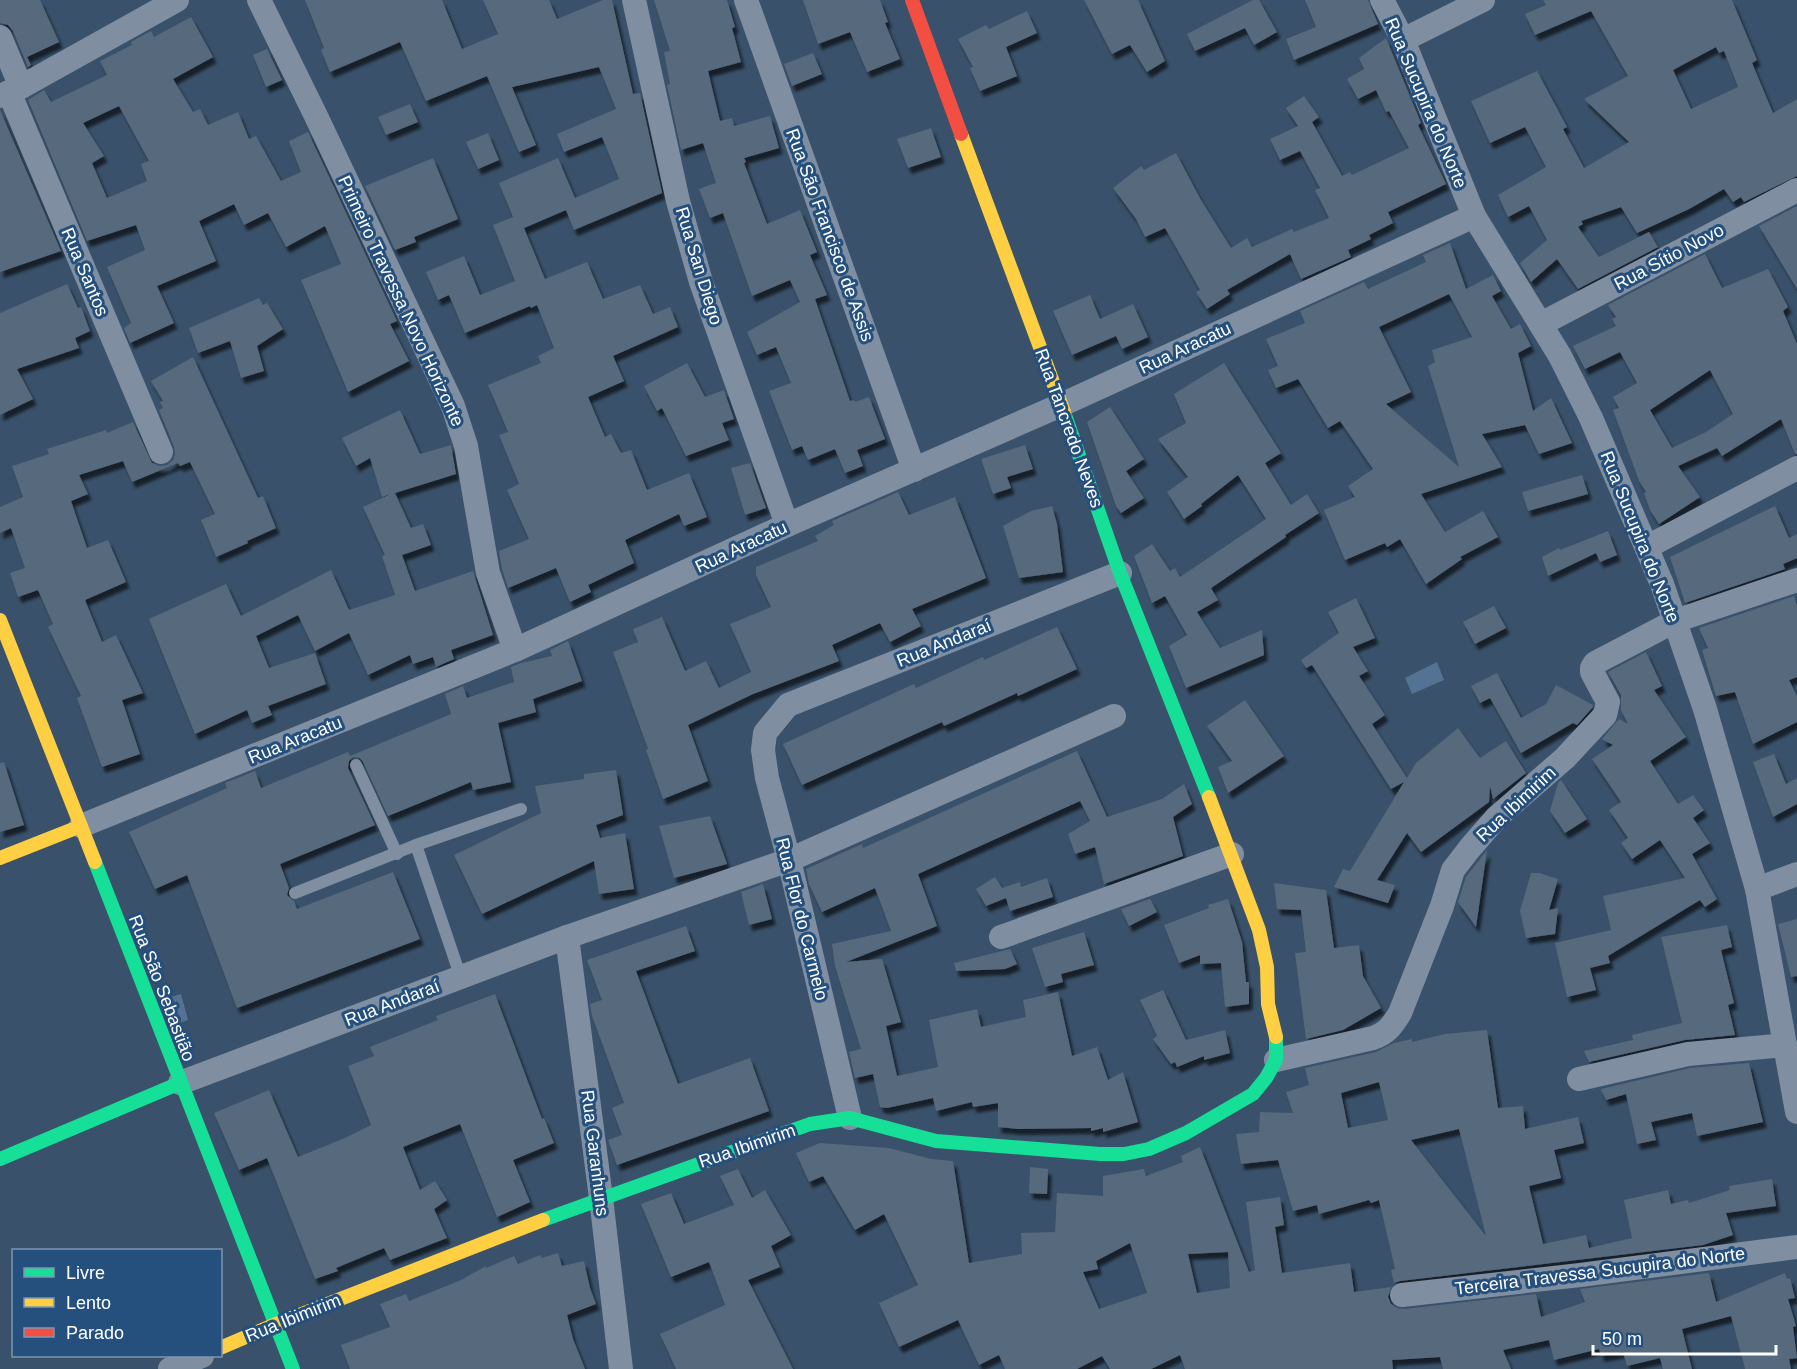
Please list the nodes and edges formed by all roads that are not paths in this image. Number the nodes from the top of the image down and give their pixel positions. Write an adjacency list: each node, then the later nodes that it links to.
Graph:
1 (177, 0): 10 (street)
2 (259, 0): 24 (street, Primeiro Travessa Novo Horizonte)
3 (634, 0): 18 (street, Rua San Diego)
4 (746, 0): 17 (street, Rua São Francisco de Assis)
5 (912, 0): 14 (street, Rua Tancredo Neves)
6 (1382, 0): 9 (street, Rua Sucupira do Norte)
7 (1483, 0): 9 (street)
8 (0, 37): 10 (street, Rua Santos)
9 (1403, 40): 12 (street, Rua Sucupira do Norte)
10 (10, 92): 15 (street, Rua Santos)
11 (1797, 190): 13 (street, Rua Sítio Novo)
12 (1474, 216): 13 (street, Rua Sucupira do Norte); 14 (street, Rua Aracatu)
13 (1541, 324): 19 (street, Rua Sucupira do Norte)
14 (1061, 405): 17 (street, Rua Aracatu); 20 (street, Rua Tancredo Neves)
15 (160, 452)
16 (1797, 468): 19 (street)
17 (914, 470): 18 (street, Rua Aracatu)
18 (787, 525): 24 (street, Rua Aracatu)
19 (1647, 547): 23 (street, Rua Sucupira do Norte)
20 (1120, 573): 26 (street, Rua Andaraí); 32 (street, Rua Tancredo Neves)
21 (1797, 580): 23 (street)
22 (0, 620): 29 (street, Rua São Sebastião)
23 (1675, 621): 36 (street, Rua Sucupira do Norte); 42 (street, Rua Ibimirim)
24 (515, 650): 29 (street, Rua Aracatu)
25 (1114, 716): 34 (street, Rua Andaraí)
26 (773, 721): 34 (street, Rua Flor do Carmelo)
27 (356, 765): 31 (lane)
28 (521, 809): 30 (lane)
29 (81, 826): 33 (street, Rua Aracatu); 44 (street, Rua São Sebastião)
30 (416, 845): 31 (lane); 40 (lane)
31 (397, 854): 37 (lane)
32 (1232, 854): 39 (street); 42 (street, Rua Tancredo Neves)
33 (0, 858)
34 (789, 860): 38 (street, Rua Andaraí); 46 (street, Rua Flor do Carmelo)
35 (1797, 874): 36 (street)
36 (1757, 889): 41 (street, Rua Sucupira do Norte)
37 (295, 893)
38 (567, 937): 40 (street, Rua Andaraí); 48 (street, Rua Garanhuns)
39 (1001, 937)
40 (461, 978): 44 (street, Rua Andaraí)
41 (1785, 1045): 43 (street); 45 (street, Rua Sucupira do Norte)
42 (1275, 1062): 46 (street, Rua Ibimirim)
43 (1579, 1079)
44 (180, 1083): 47 (street, Rua Andaraí); 51 (street, Rua São Sebastião)
45 (1797, 1112)
46 (850, 1118): 48 (street, Rua Ibimirim)
47 (0, 1159)
48 (601, 1198): 51 (street, Rua Ibimirim); 56 (street, Rua Garanhuns)
49 (1797, 1246): 50 (street, Terceira Travessa Sucupira do Norte)
50 (1402, 1295)
51 (276, 1324): 52 (street, Rua Ibimirim); 55 (street, Rua São Sebastião)
52 (222, 1347)
53 (200, 1357): 54 (street)
54 (170, 1369)
55 (293, 1369)
56 (621, 1369)

